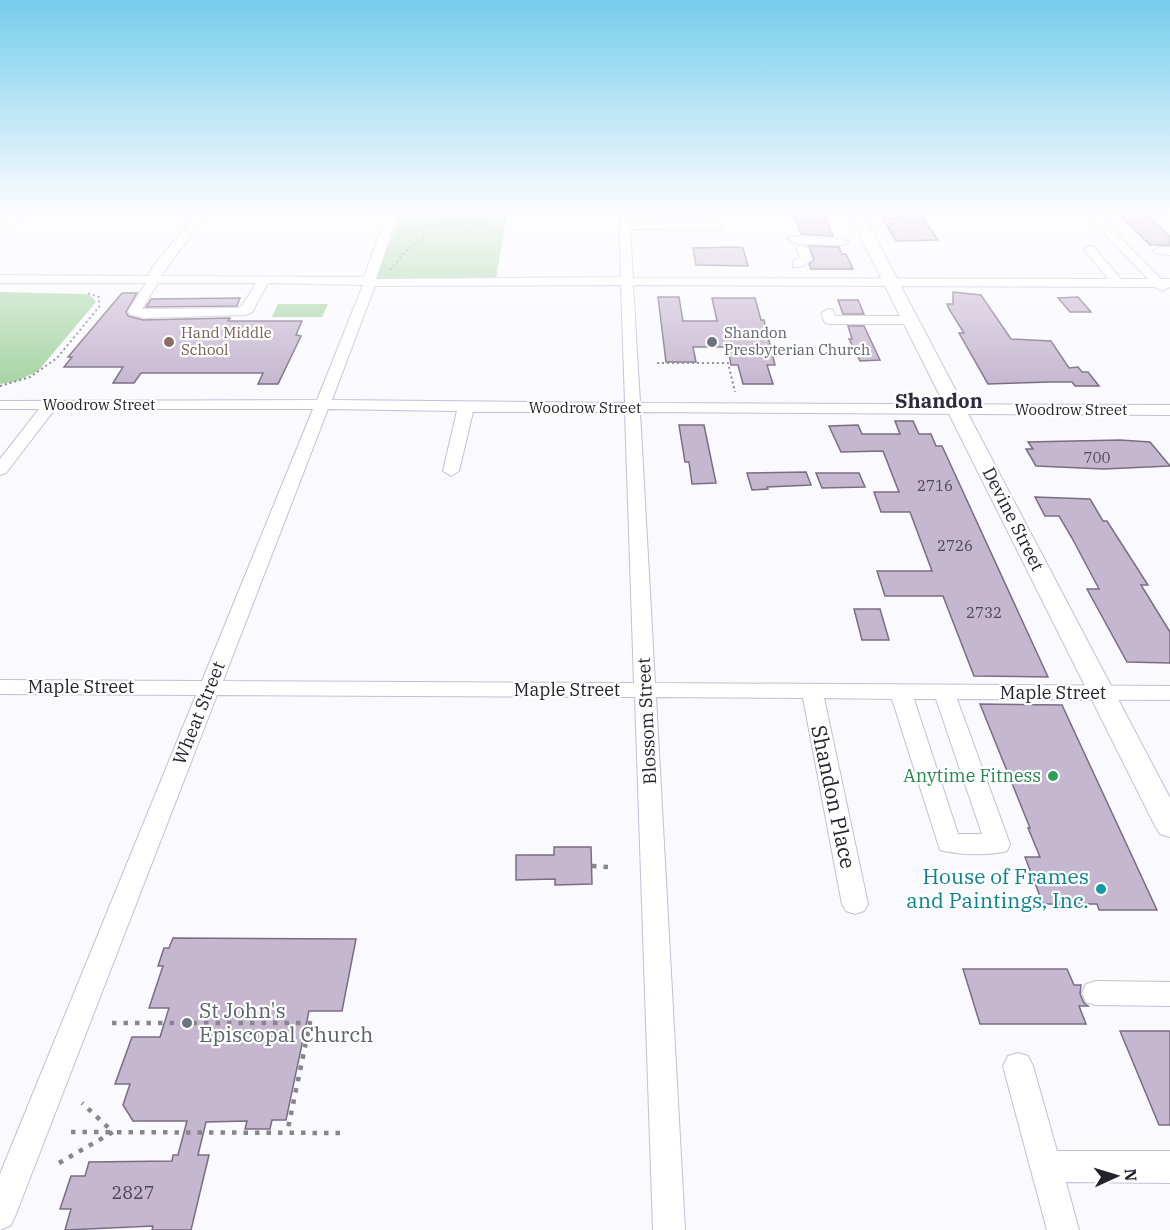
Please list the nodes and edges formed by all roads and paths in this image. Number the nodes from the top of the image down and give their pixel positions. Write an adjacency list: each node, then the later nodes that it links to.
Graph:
1 (157, 269): 11 (street)
2 (380, 269): 9 (street, Wheat Street)
3 (388, 269): 9 (path)
4 (627, 269): 14 (street, Blossom Street)
5 (885, 269): 15 (main road, Devine Street)
6 (1107, 269): 16 (street)
7 (1150, 269): 17 (street)
8 (527, 271): 13 (street)
9 (378, 277): 12 (street); 13 (street); 25 (street, Wheat Street)
10 (0, 279): 11 (street)
11 (154, 280): 12 (street); 12 (street)
12 (264, 280)
13 (570, 281): 14 (street)
14 (627, 281): 15 (street); 29 (street, Blossom Street)
15 (891, 282): 16 (street); 21 (main road, Devine Street)
16 (1118, 283): 17 (street)
17 (1164, 283): 18 (street)
18 (1170, 295)
19 (96, 310): 23 (path)
20 (828, 313): 21 (street)
21 (910, 320): 30 (main road, Devine Street)
22 (657, 363): 24 (path)
23 (0, 386)
24 (735, 392)
25 (322, 404): 27 (street, Woodrow Street); 28 (street, Woodrow Street); 35 (street, Wheat Street)
26 (0, 405): 27 (street, Woodrow Street)
27 (50, 405): 32 (street)
28 (466, 407): 29 (street, Woodrow Street); 33 (street)
29 (633, 408): 30 (street, Woodrow Street); 36 (street, Blossom Street)
30 (956, 409): 31 (street, Woodrow Street); 40 (main road, Devine Street)
31 (1170, 410)
32 (0, 470)
33 (451, 471)
34 (0, 687): 35 (street, Maple Street)
35 (209, 688): 36 (street, Maple Street); 58 (street, Wheat Street)
36 (645, 690): 37 (street, Maple Street); 59 (street, Blossom Street)
37 (812, 691): 38 (street, Maple Street); 45 (street, Shandon Place)
38 (901, 692): 39 (street, Maple Street); 39 (street)
39 (944, 692): 40 (street, Maple Street)
40 (1102, 693): 41 (street, Maple Street); 42 (main road, Devine Street)
41 (1170, 693)
42 (1170, 826)
43 (592, 866): 44 (path)
44 (609, 867)
45 (855, 904)
46 (1096, 993): 47 (street)
47 (1170, 994)
48 (112, 1023): 53 (path)
49 (1018, 1066): 56 (street)
50 (82, 1103): 52 (path)
51 (71, 1132): 52 (path)
52 (113, 1132): 53 (path); 55 (path)
53 (287, 1133): 54 (path)
54 (343, 1133)
55 (59, 1163)
56 (1046, 1166): 57 (street); 60 (street)
57 (1170, 1167)
58 (0, 1215)
59 (669, 1230)
60 (1063, 1230)

